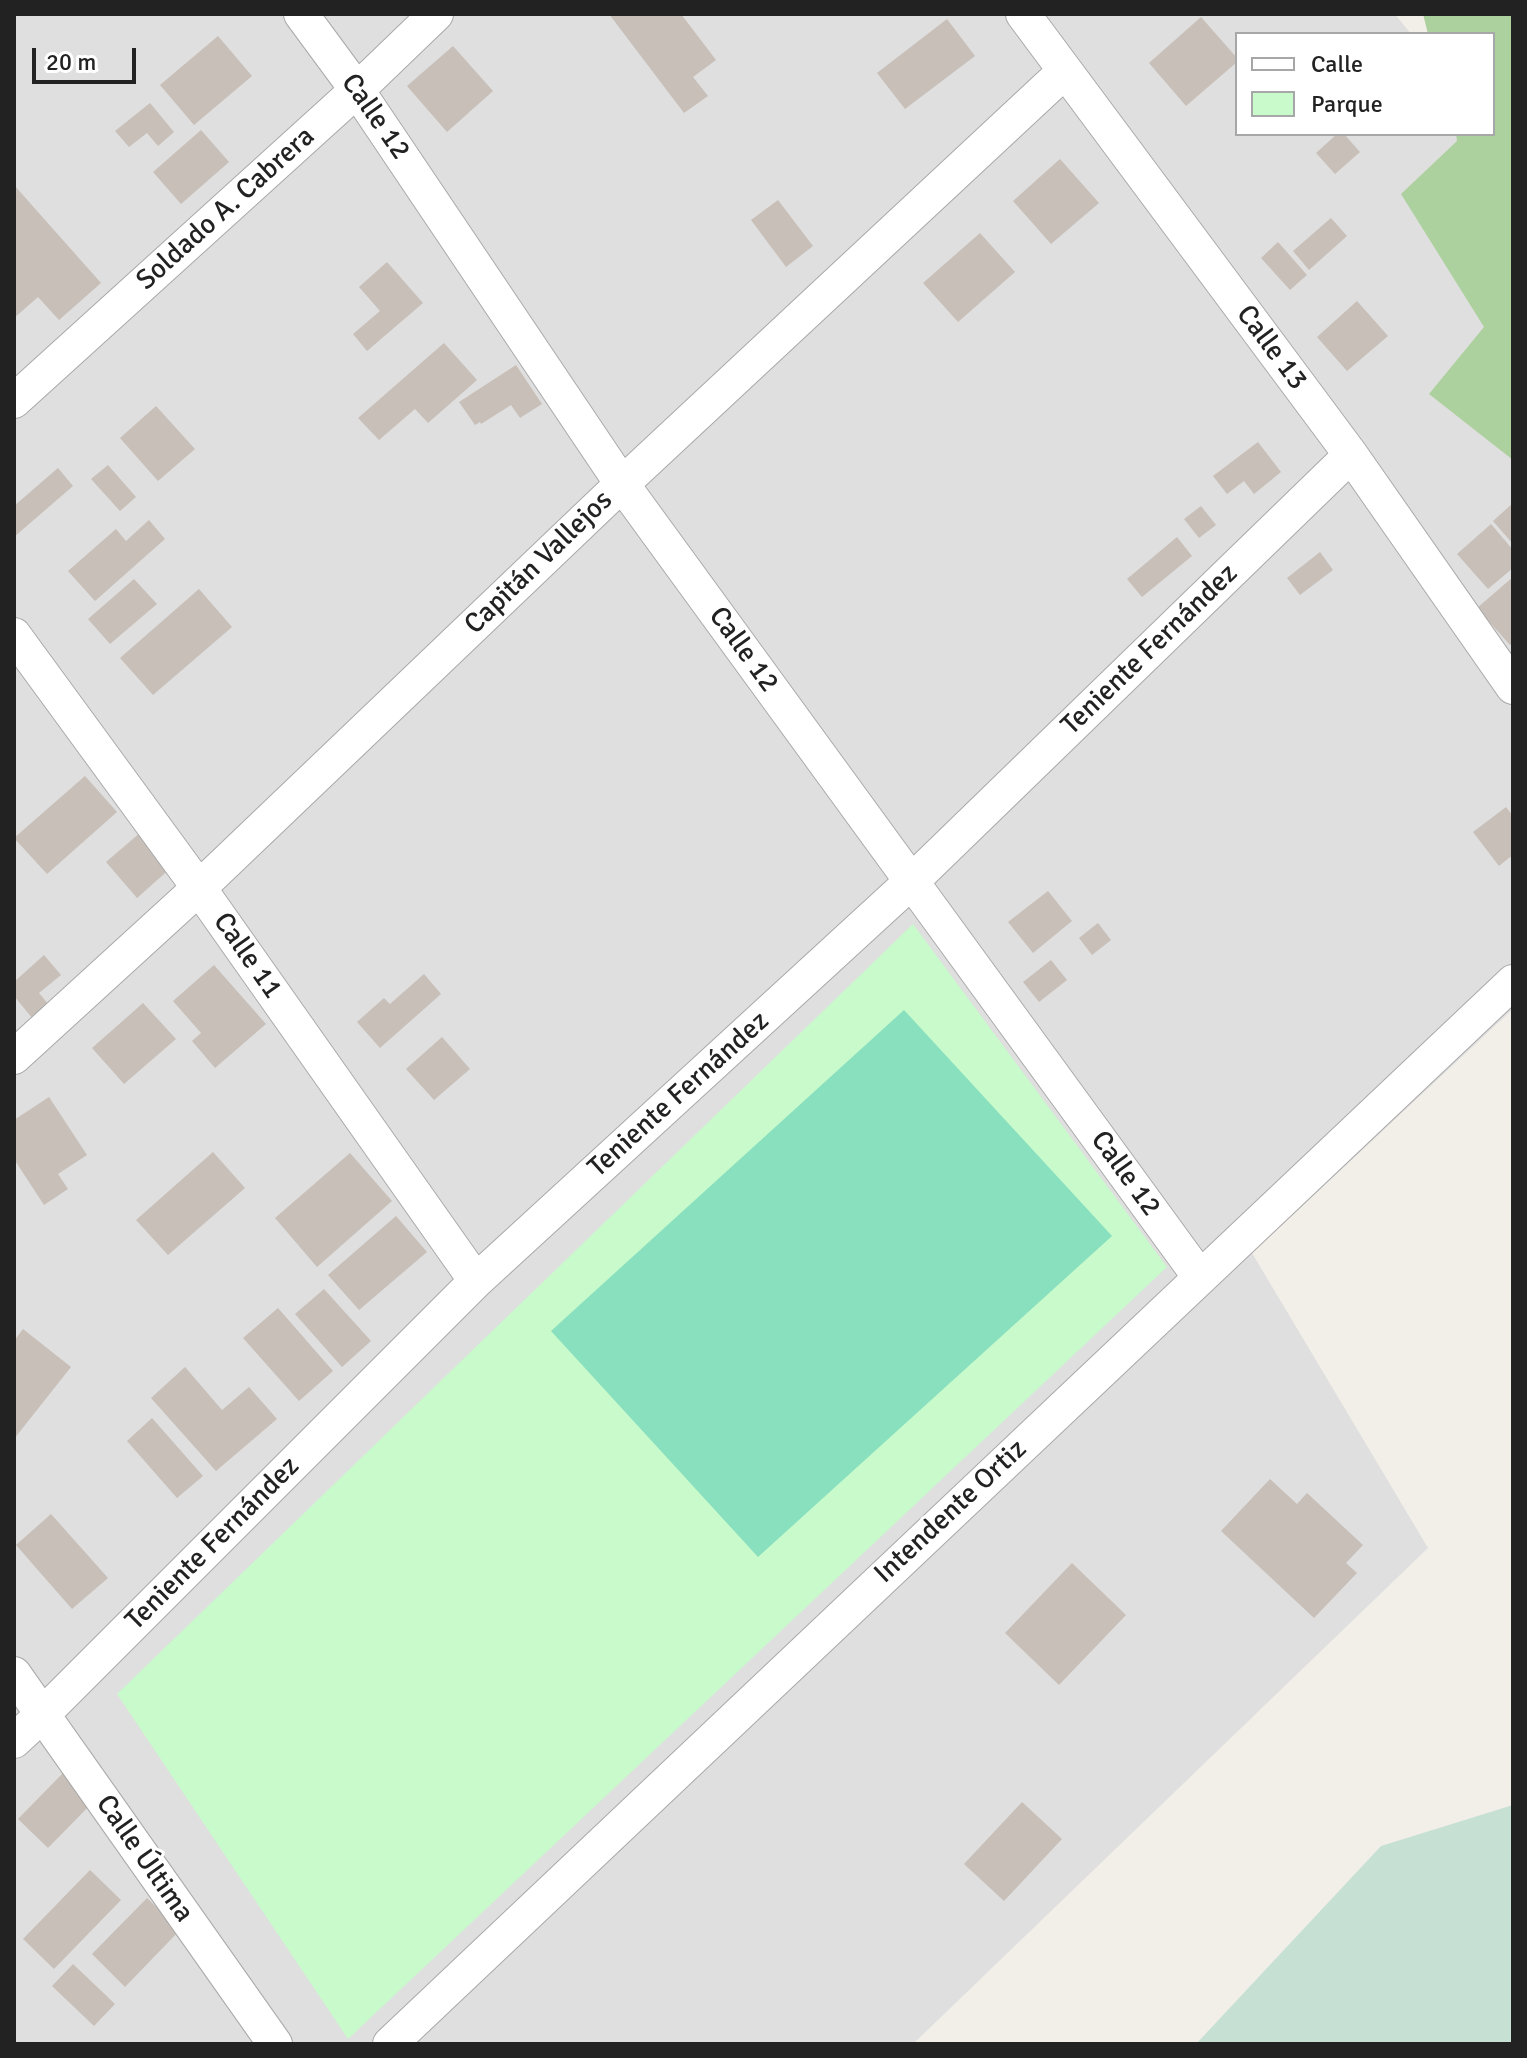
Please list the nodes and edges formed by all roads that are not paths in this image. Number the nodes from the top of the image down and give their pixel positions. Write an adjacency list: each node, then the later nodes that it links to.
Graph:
1 (301, 14): 5 (street, Calle 12)
2 (436, 14): 5 (street, Soldado A. Cabrera)
3 (1023, 14): 4 (street, Calle 13)
4 (1065, 71): 7 (street, Calle 13); 8 (street, Capitán Vallejos)
5 (357, 90): 6 (street, Soldado A. Cabrera); 8 (street, Calle 12)
6 (14, 401)
7 (1351, 455): 10 (street, Calle 13); 11 (street, Teniente Fernández)
8 (622, 484): 11 (street, Calle 12); 12 (street, Capitán Vallejos)
9 (14, 635): 12 (street, Calle 11)
10 (1513, 687)
11 (912, 881): 15 (street, Calle 12); 16 (street, Teniente Fernández)
12 (199, 888): 14 (street, Capitán Vallejos); 16 (street, Calle 11)
13 (1513, 982): 15 (street, Intendente Ortiz)
14 (14, 1057)
15 (1199, 1276): 21 (street, Intendente Ortiz)
16 (476, 1281): 18 (street, Teniente Fernández)
17 (14, 1674): 18 (street, Calle Última)
18 (42, 1715): 19 (street, Teniente Fernández); 20 (street, Calle Última)
19 (14, 1741)
20 (275, 2044)
21 (390, 2044)

